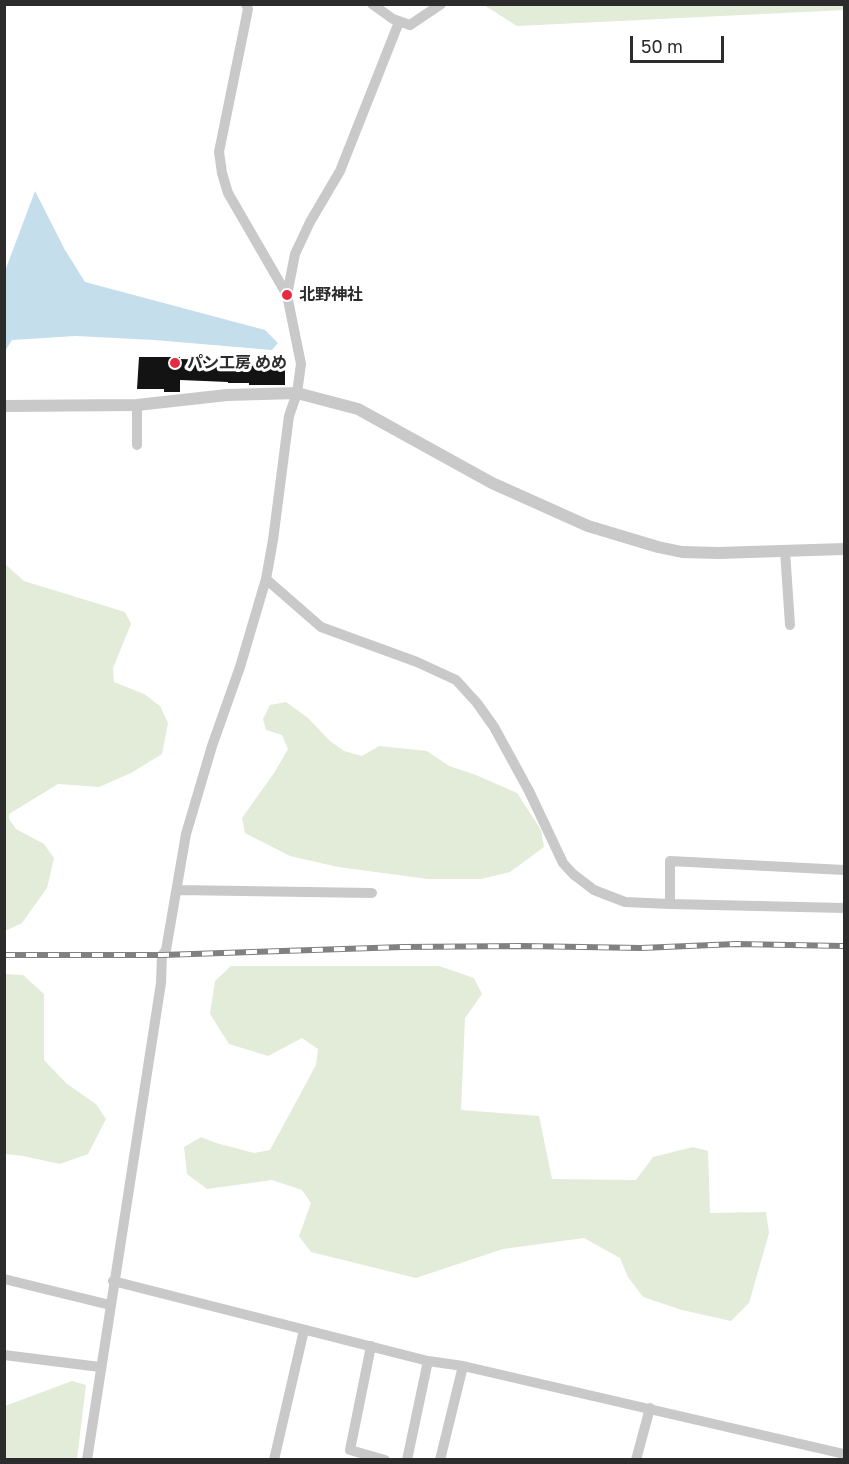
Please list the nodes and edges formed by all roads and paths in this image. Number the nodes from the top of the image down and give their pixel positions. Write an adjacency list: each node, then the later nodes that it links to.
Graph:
1 (246, 4): 5 (street)
2 (372, 4): 4 (street)
3 (441, 4): 4 (street)
4 (399, 22): 5 (street)
5 (287, 295): 6 (street)
6 (297, 393): 7 (street); 11 (street); 12 (street)
7 (137, 405): 8 (street); 9 (street)
8 (4, 406)
9 (137, 445)
10 (844, 549): 11 (street)
11 (785, 551): 13 (street)
12 (266, 579): 15 (street); 17 (street)
13 (790, 626)
14 (844, 870): 17 (street)
15 (178, 890): 16 (street); 20 (street)
16 (372, 893)
17 (670, 904): 18 (street)
18 (844, 908)
19 (4, 1279): 21 (street)
20 (114, 1281): 21 (street); 22 (street)
21 (110, 1305): 27 (street)
22 (304, 1330): 23 (street); 32 (street)
23 (371, 1346): 25 (street); 33 (street)
24 (4, 1355): 27 (street)
25 (428, 1361): 26 (street); 34 (street)
26 (463, 1366): 28 (street); 35 (street)
27 (100, 1367): 31 (street)
28 (650, 1408): 30 (street); 36 (street)
29 (844, 1454): 30 (street)
30 (830, 1455)
31 (87, 1460)
32 (273, 1460)
33 (385, 1460)
34 (407, 1460)
35 (440, 1460)
36 (636, 1460)

